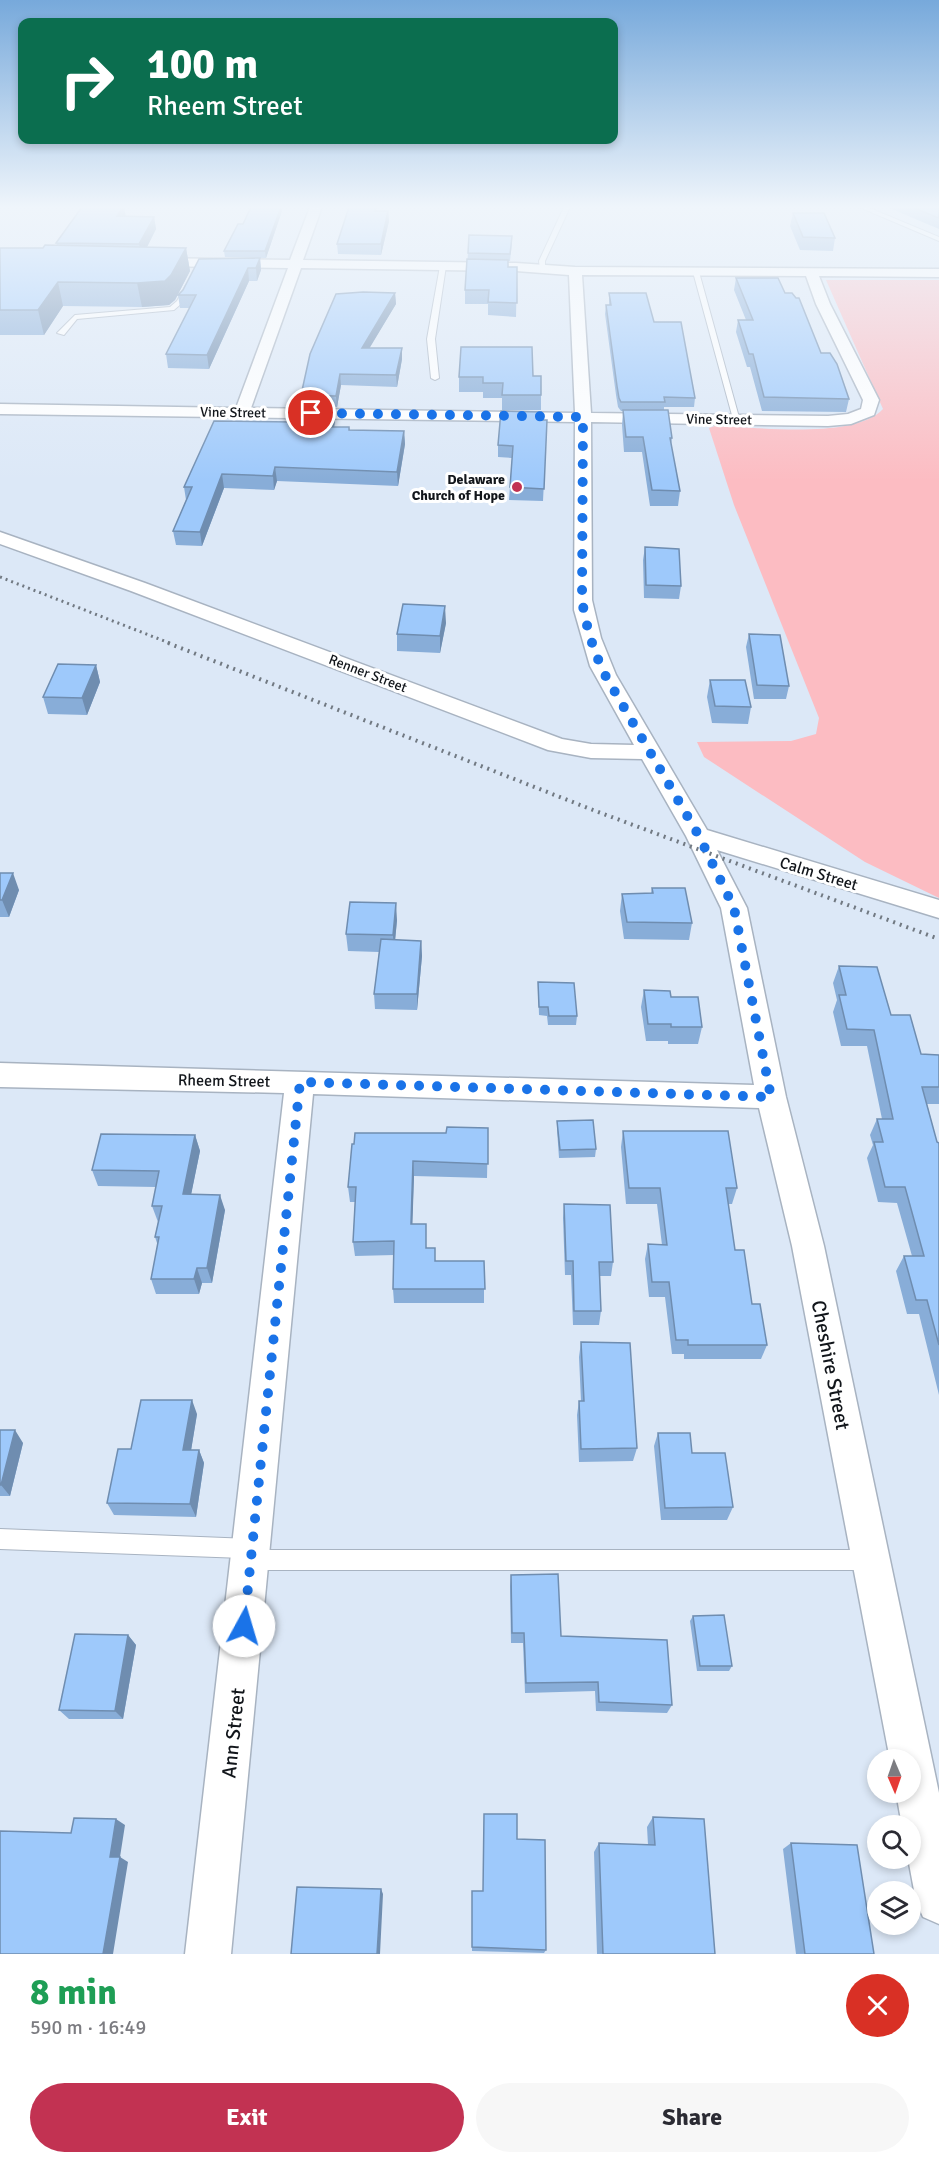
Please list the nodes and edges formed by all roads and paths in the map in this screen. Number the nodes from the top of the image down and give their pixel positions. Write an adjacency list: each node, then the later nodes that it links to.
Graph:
1 (182, 298): 7 (lane)
2 (284, 298): 10 (street)
3 (438, 298): 8 (lane)
4 (576, 298): 11 (street)
5 (703, 298): 12 (lane)
6 (821, 298): 12 (street, Vine Street)
7 (61, 333)
8 (435, 378)
9 (0, 409): 10 (street, Vine Street)
10 (242, 412): 11 (street, Vine Street)
11 (583, 417): 12 (street, Vine Street); 14 (street)
12 (737, 420)
13 (0, 538): 14 (street, Renner Street)
14 (650, 752): 15 (street)
15 (699, 836): 16 (street, Calm Street); 19 (street, Cheshire Street)
16 (939, 909)
17 (0, 1075): 18 (street, Rheem Street)
18 (300, 1082): 19 (street, Rheem Street); 21 (street, Ann Street)
19 (771, 1097): 22 (street, Cheshire Street)
20 (0, 1539): 21 (lane)
21 (251, 1555): 22 (lane); 24 (street, Ann Street)
22 (871, 1560): 23 (street, Cheshire Street)
23 (939, 1901)
24 (208, 1954)

